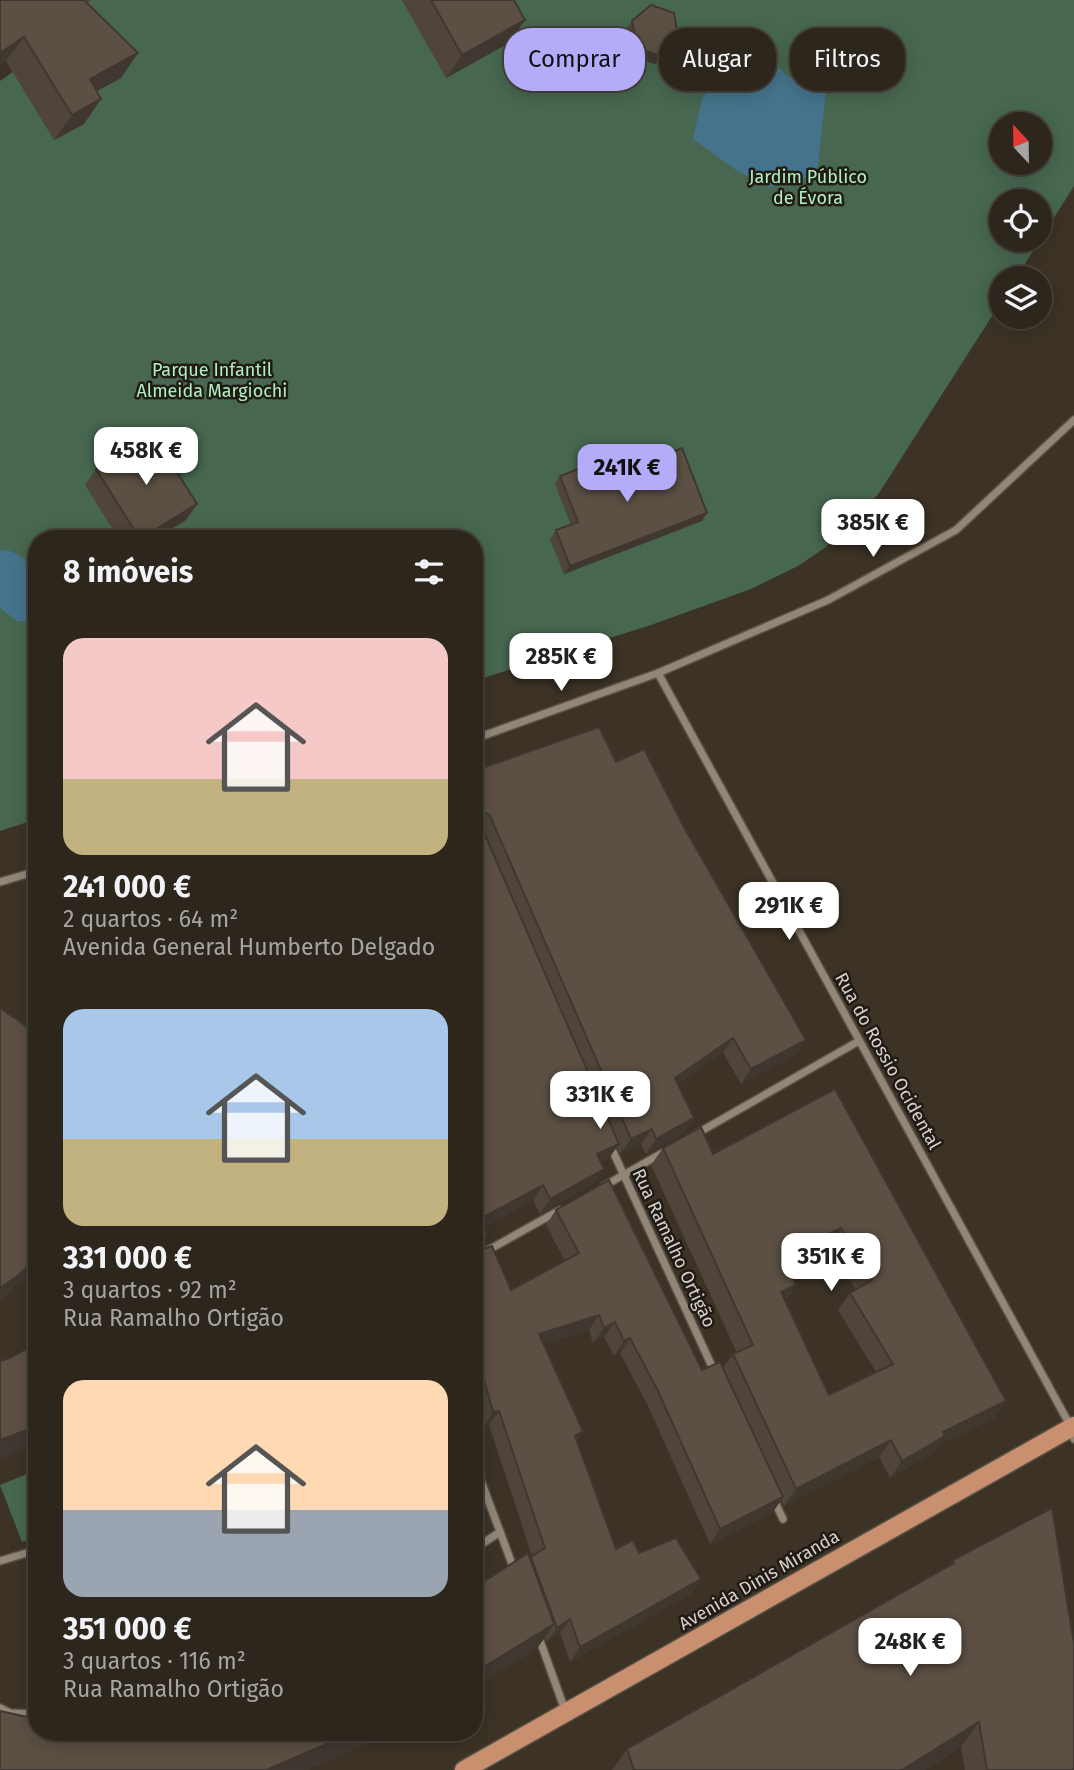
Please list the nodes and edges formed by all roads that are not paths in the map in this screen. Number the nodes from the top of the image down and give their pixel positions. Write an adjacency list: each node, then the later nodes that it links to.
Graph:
1 (1074, 421): 2 (street)
2 (658, 673): 3 (street); 6 (street, Rua do Rossio Ocidental)
3 (483, 736)
4 (28, 874): 5 (street)
5 (0, 882)
6 (859, 1041): 8 (street); 15 (street, Rua do Rossio Ocidental)
7 (607, 1137): 10 (street, Rua Ramalho Ortigão)
8 (682, 1142)
9 (670, 1148): 10 (street)
10 (623, 1175): 11 (street); 14 (street, Rua Ramalho Ortigão)
11 (600, 1188)
12 (566, 1207): 13 (street)
13 (483, 1253)
14 (720, 1384)
15 (1073, 1431): 27 (main road, Avenida Dinis Miranda)
16 (483, 1486): 19 (street)
17 (771, 1494): 18 (street)
18 (783, 1519)
19 (500, 1532): 20 (street); 23 (street)
20 (483, 1543)
21 (28, 1553): 22 (street)
22 (0, 1561)
23 (519, 1584)
24 (533, 1623): 27 (street)
25 (0, 1708): 26 (street)
26 (28, 1714)
27 (566, 1714): 28 (main road, Avenida Dinis Miranda)
28 (464, 1770)

